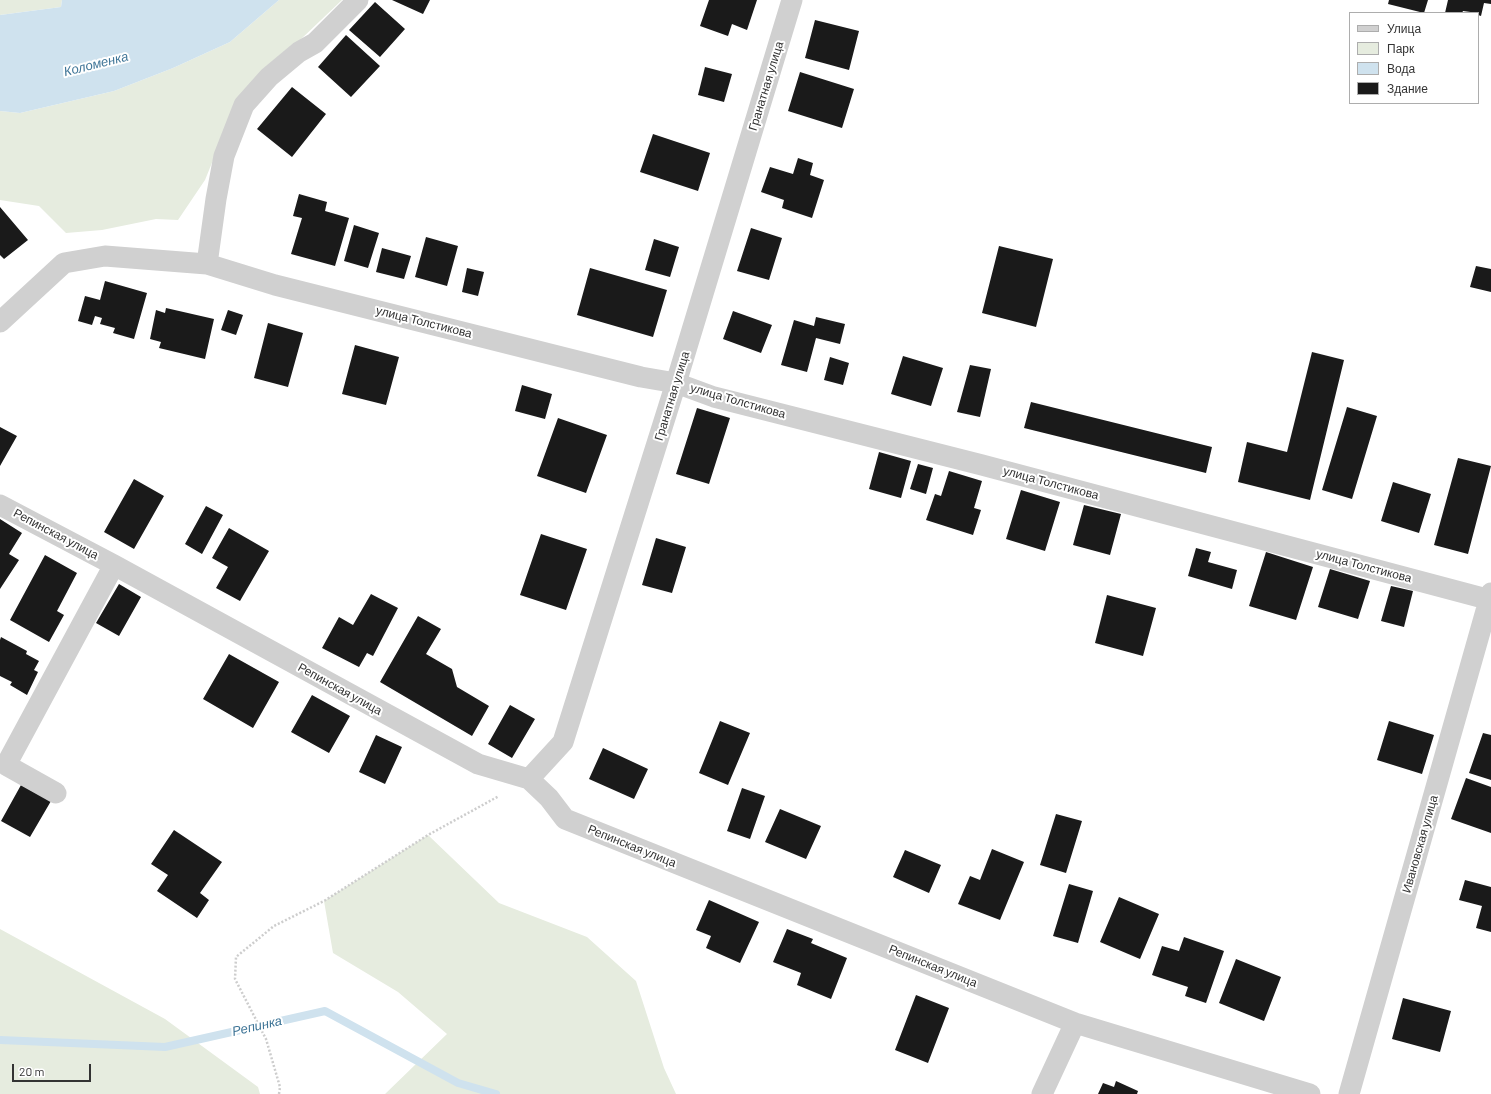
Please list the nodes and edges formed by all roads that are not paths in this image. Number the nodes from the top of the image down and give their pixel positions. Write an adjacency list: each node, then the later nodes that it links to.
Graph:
1 (358, 0): 3 (street)
2 (792, 0): 5 (street, Гранатная улица)
3 (207, 264): 4 (street, улица Толстикова); 5 (street, улица Толстикова)
4 (0, 322)
5 (676, 383): 8 (street, улица Толстикова); 9 (street, Гранатная улица)
6 (0, 505): 7 (street, Репинская улица)
7 (114, 565): 9 (street, Репинская улица); 10 (street)
8 (1490, 598): 14 (street, Ивановская улица)
9 (529, 779): 11 (street, Репинская улица)
10 (56, 793)
11 (1075, 1023): 12 (street); 13 (street, Репинская улица)
12 (1042, 1094)
13 (1310, 1094)
14 (1349, 1094)

